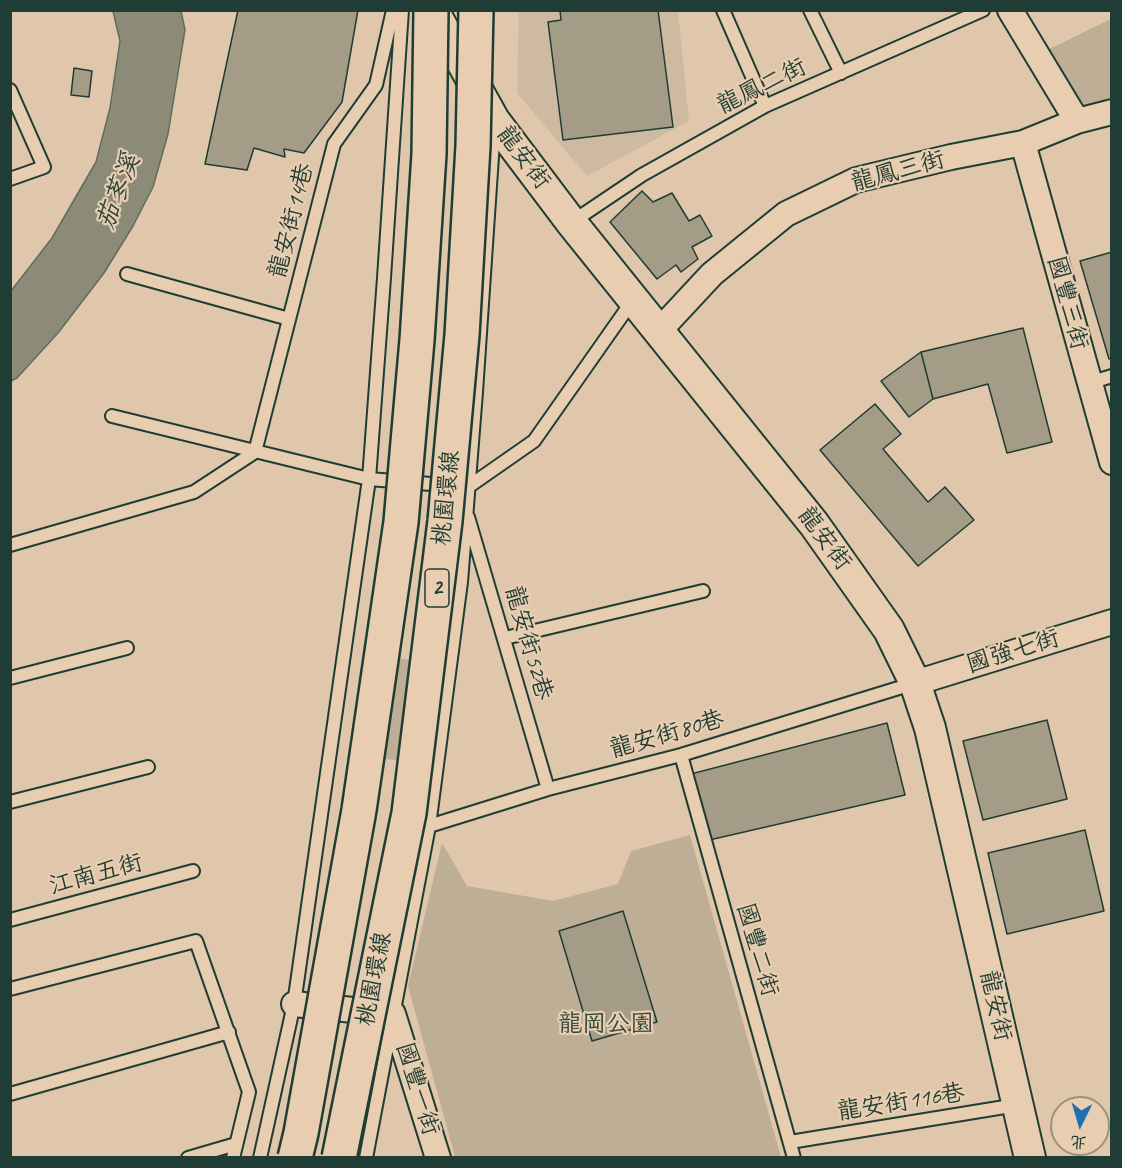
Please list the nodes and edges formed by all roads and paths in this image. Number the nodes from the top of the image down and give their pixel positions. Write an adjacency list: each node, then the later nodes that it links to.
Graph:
1 (393, 10): 20 (lane, 龍安街14巷)
2 (402, 10): 26 (lane)
3 (432, 10): 13 (street, 龍安街); 54 (highway, 桃園環線 / 2, bridge)
4 (476, 10): 55 (highway, 桃園環線 / 2, bridge)
5 (723, 10): 11 (lane)
6 (810, 10): 9 (lane)
7 (983, 10): 9 (lane, 龍鳳二街)
8 (1010, 10): 14 (street)
9 (841, 73): 11 (lane, 龍鳳二街)
10 (10, 90): 16 (lane)
11 (765, 106): 17 (lane, 龍鳳二街)
12 (1112, 112): 14 (street, 龍鳳三街)
13 (494, 120): 17 (street, 龍安街); 27 (lane)
14 (1077, 121): 15 (street, 龍鳳三街)
15 (1023, 143): 21 (street, 龍鳳三街); 22 (street, 國豐三街)
16 (10, 179)
17 (571, 222): 19 (street, 龍安街)
18 (128, 274): 20 (lane)
19 (633, 300): 21 (street, 龍安街); 27 (lane)
20 (289, 320): 24 (lane, 龍安街14巷)
21 (658, 331): 35 (street, 龍安街)
22 (1100, 379): 25 (street, 國豐三街)
23 (112, 416): 24 (lane)
24 (255, 452): 26 (lane); 29 (lane)
25 (1112, 462)
26 (369, 479): 27 (lane); 44 (lane)
27 (468, 486): 28 (lane)
28 (466, 510): 32 (lane, 龍安街52巷); 40 (lane)
29 (10, 545)
30 (703, 591): 32 (lane)
31 (1112, 622): 35 (street, 國強七街)
32 (505, 638): 38 (lane, 龍安街52巷)
33 (127, 648): 34 (lane)
34 (10, 678)
35 (915, 683): 36 (lane, 龍安街80巷); 48 (street, 龍安街)
36 (681, 755): 38 (lane, 龍安街80巷); 49 (lane, 國豐二街)
37 (148, 767): 39 (lane)
38 (548, 789): 40 (lane, 龍安街80巷)
39 (10, 802)
40 (429, 826): 45 (lane)
41 (193, 871): 42 (lane, 江南五街)
42 (10, 920)
43 (10, 989): 46 (lane)
44 (294, 1004): 45 (street, 國豐一街); 53 (lane)
45 (393, 1014): 56 (lane); 57 (street, 國豐一街)
46 (229, 1032): 47 (lane); 50 (lane)
47 (10, 1094)
48 (1019, 1105): 49 (lane, 龍安街116巷); 59 (street, 龍安街)
49 (790, 1143): 58 (lane, 國豐二街)
50 (236, 1144): 51 (lane); 52 (lane)
51 (188, 1158)
52 (233, 1158)
53 (260, 1158)
54 (295, 1158)
55 (339, 1158)
56 (366, 1158)
57 (438, 1158)
58 (794, 1158)
59 (1030, 1158)

